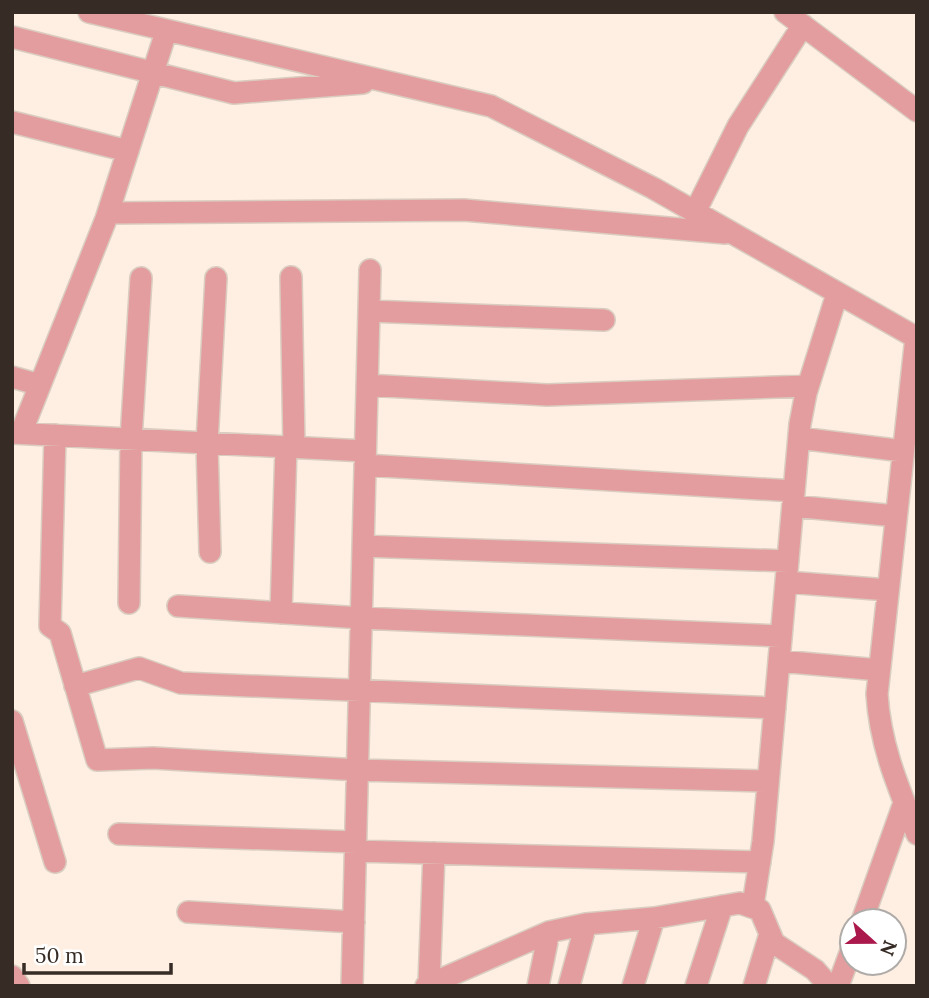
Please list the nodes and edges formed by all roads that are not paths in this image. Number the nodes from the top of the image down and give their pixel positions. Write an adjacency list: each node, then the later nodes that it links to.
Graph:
1 (89, 12): 4 (street)
2 (785, 12): 3 (street)
3 (803, 25): 8 (street); 11 (street)
4 (166, 32): 6 (street); 7 (street)
5 (12, 37): 6 (street)
6 (153, 75): 7 (street); 10 (street)
7 (382, 81): 11 (street)
8 (917, 111)
9 (12, 122): 10 (street)
10 (128, 151): 12 (street)
11 (695, 212): 13 (street)
12 (108, 213): 13 (street); 23 (street)
13 (734, 234): 18 (street)
14 (370, 270): 19 (street)
15 (291, 277): 31 (street)
16 (141, 278): 29 (street)
17 (216, 278): 30 (street)
18 (837, 294): 21 (street); 25 (street)
19 (369, 311): 20 (street); 24 (street)
20 (604, 320)
21 (916, 337): 32 (street)
22 (12, 377): 23 (street)
23 (40, 385): 26 (street)
24 (367, 385): 25 (street); 33 (street)
25 (808, 386): 28 (street)
26 (16, 433): 27 (street)
27 (55, 435): 29 (street); 47 (street)
28 (799, 438): 32 (street); 34 (street)
29 (131, 439): 30 (street); 40 (street)
30 (207, 443): 31 (street); 37 (street)
31 (290, 447): 33 (street); 42 (street)
32 (903, 451): 35 (street)
33 (365, 458): 34 (street); 36 (street)
34 (794, 499): 35 (street); 38 (street)
35 (896, 516): 39 (street)
36 (363, 546): 38 (street); 43 (street)
37 (210, 552)
38 (787, 572): 39 (street); 44 (street)
39 (888, 590): 46 (street)
40 (130, 603)
41 (178, 606): 42 (street)
42 (281, 613): 43 (street)
43 (361, 618): 44 (street); 48 (street)
44 (781, 636): 45 (street)
45 (779, 661): 46 (street); 49 (street)
46 (879, 670): 53 (street)
47 (75, 686): 48 (street); 51 (street)
48 (360, 691): 49 (street); 51 (street)
49 (775, 708): 52 (street)
50 (12, 721): 58 (street)
51 (358, 770): 52 (street); 56 (street)
52 (768, 781): 59 (street)
53 (904, 803): 55 (street); 62 (street)
54 (119, 834): 56 (street)
55 (917, 834)
56 (356, 846): 57 (street); 65 (street)
57 (434, 853): 59 (street); 70 (street)
58 (55, 862)
59 (760, 862): 60 (street)
60 (753, 905): 61 (street); 68 (street)
61 (722, 906): 64 (street); 76 (street)
62 (867, 907)
63 (188, 912): 65 (street)
64 (654, 918): 66 (street); 75 (street)
65 (354, 922): 72 (street)
66 (586, 924): 67 (street); 74 (street)
67 (549, 932): 70 (street); 73 (street)
68 (770, 934): 77 (street); 78 (street)
69 (12, 976): 71 (street)
70 (427, 985)
71 (19, 986)
72 (352, 986)
73 (538, 986)
74 (569, 986)
75 (633, 986)
76 (696, 986)
77 (754, 986)
78 (829, 986)

